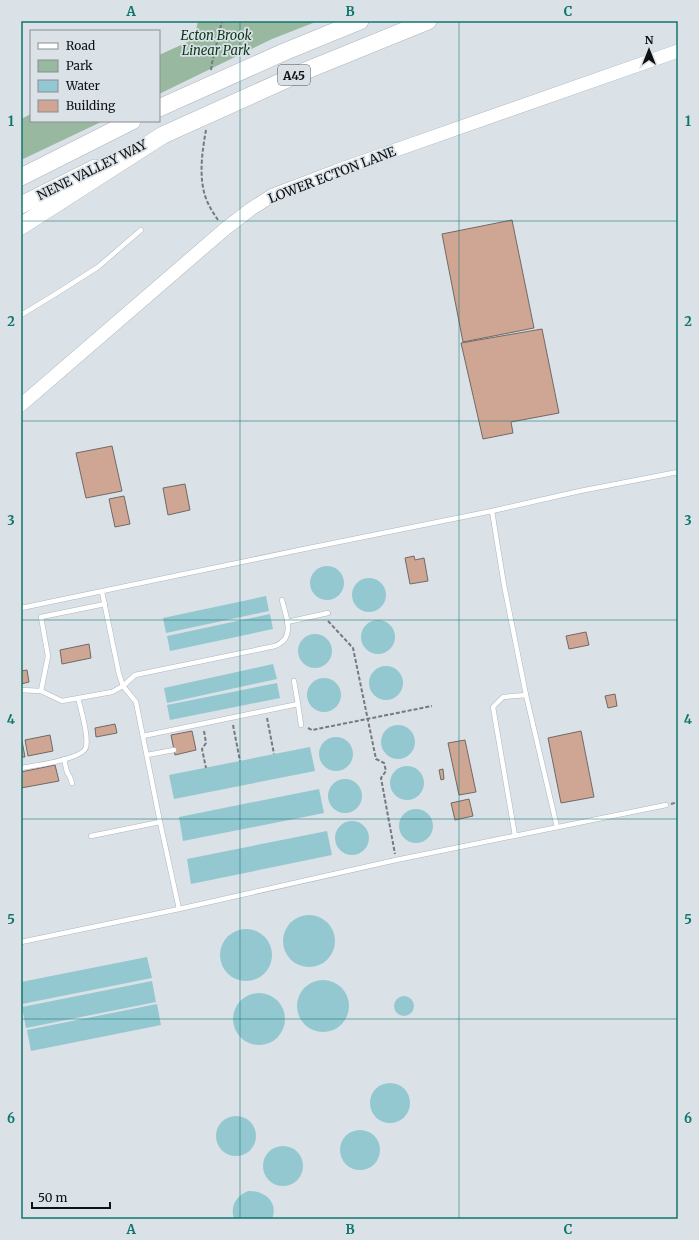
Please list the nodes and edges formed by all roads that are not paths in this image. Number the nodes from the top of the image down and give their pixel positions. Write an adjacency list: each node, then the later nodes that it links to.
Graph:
1 (360, 21): 4 (highway, A45)
2 (428, 21): 6 (highway, A45)
3 (678, 51): 12 (street, LOWER ECTON LANE)
4 (160, 108)
5 (130, 122): 7 (highway)
6 (163, 135): 8 (highway, NENE VALLEY WAY / A45); 9 (highway)
7 (21, 177)
8 (21, 205)
9 (21, 226)
10 (141, 230): 11 (lane)
11 (21, 315)
12 (21, 405)
13 (678, 472): 14 (lane)
14 (492, 511): 15 (lane); 25 (lane)
15 (102, 592): 17 (lane); 18 (lane)
16 (282, 600): 20 (lane)
17 (105, 604): 22 (lane); 24 (lane)
18 (21, 608)
19 (328, 613): 20 (lane)
20 (287, 622): 22 (lane)
21 (294, 681): 27 (lane)
22 (123, 686): 26 (lane); 29 (lane)
23 (21, 690): 24 (lane)
24 (41, 691): 26 (lane)
25 (526, 695): 37 (lane); 39 (lane)
26 (78, 698): 32 (lane)
27 (298, 704): 28 (lane); 29 (lane)
28 (301, 725)
29 (143, 736): 31 (lane)
30 (174, 750): 31 (lane)
31 (147, 755): 36 (lane)
32 (64, 759): 33 (lane); 34 (lane)
33 (21, 768)
34 (72, 783)
35 (666, 805): 37 (lane)
36 (160, 822): 38 (lane); 40 (lane)
37 (557, 827): 39 (lane)
38 (91, 836)
39 (515, 836): 40 (lane)
40 (179, 909): 41 (lane)
41 (21, 942)

